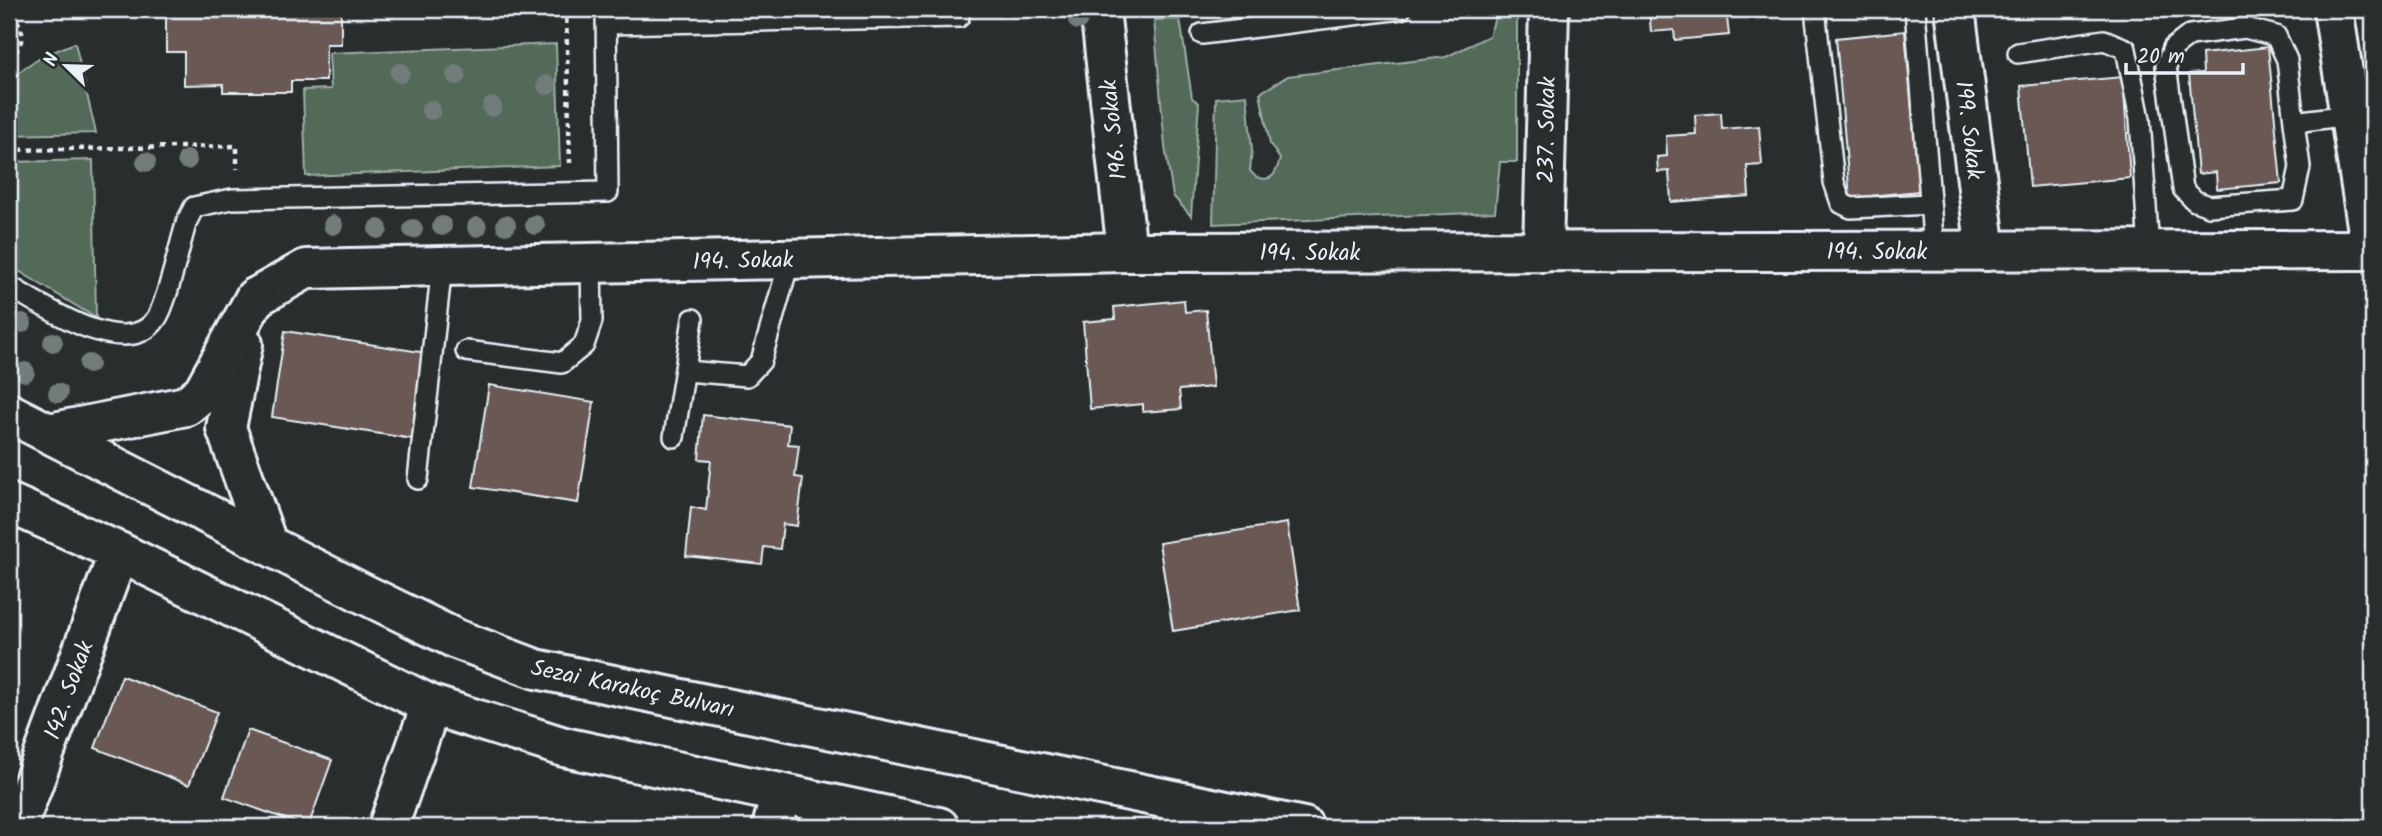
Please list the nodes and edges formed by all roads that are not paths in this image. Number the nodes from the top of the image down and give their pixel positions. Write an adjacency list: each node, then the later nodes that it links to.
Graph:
1 (1100, 9): 20 (street, 196. Sokak)
2 (1401, 9): 8 (lane)
3 (1549, 9): 21 (street, 237. Sokak)
4 (1815, 9): 15 (lane)
5 (1915, 9): 15 (lane)
6 (1955, 9): 19 (street, 199. Sokak)
7 (2333, 9): 13 (street)
8 (1355, 11): 11 (lane)
9 (606, 16): 10 (lane); 25 (lane)
10 (959, 17)
11 (1202, 34)
12 (2018, 53): 16 (lane)
13 (2350, 115): 14 (lane); 17 (street)
14 (2294, 122): 14 (lane)
15 (1930, 204): 18 (lane)
16 (2150, 250): 17 (street, 194. Sokak); 19 (street, 194. Sokak)
17 (2372, 250)
18 (1934, 251): 19 (street, 194. Sokak); 21 (street, 194. Sokak)
19 (1986, 251)
20 (1127, 252): 21 (street, 194. Sokak); 22 (street, 194. Sokak)
21 (1543, 252)
22 (790, 259): 23 (street, 194. Sokak); 29 (lane)
23 (591, 263): 24 (street, 194. Sokak); 28 (lane)
24 (442, 266): 26 (street, 194. Sokak); 33 (lane)
25 (9, 286)
26 (255, 298): 31 (street); 35 (street)
27 (693, 319): 29 (lane)
28 (466, 351)
29 (685, 371): 32 (lane)
30 (9, 413): 31 (street, Sezai Karakoç Bulvarı)
31 (49, 433): 35 (street, Sezai Karakoç Bulvarı)
32 (674, 437)
33 (418, 479)
34 (9, 503): 36 (street)
35 (267, 543): 42 (street, Sezai Karakoç Bulvarı)
36 (119, 552): 37 (street); 39 (street, 142. Sokak)
37 (431, 705): 38 (street); 40 (street)
38 (776, 810): 41 (street)
39 (17, 827)
40 (388, 827)
41 (939, 827)
42 (1304, 827)

